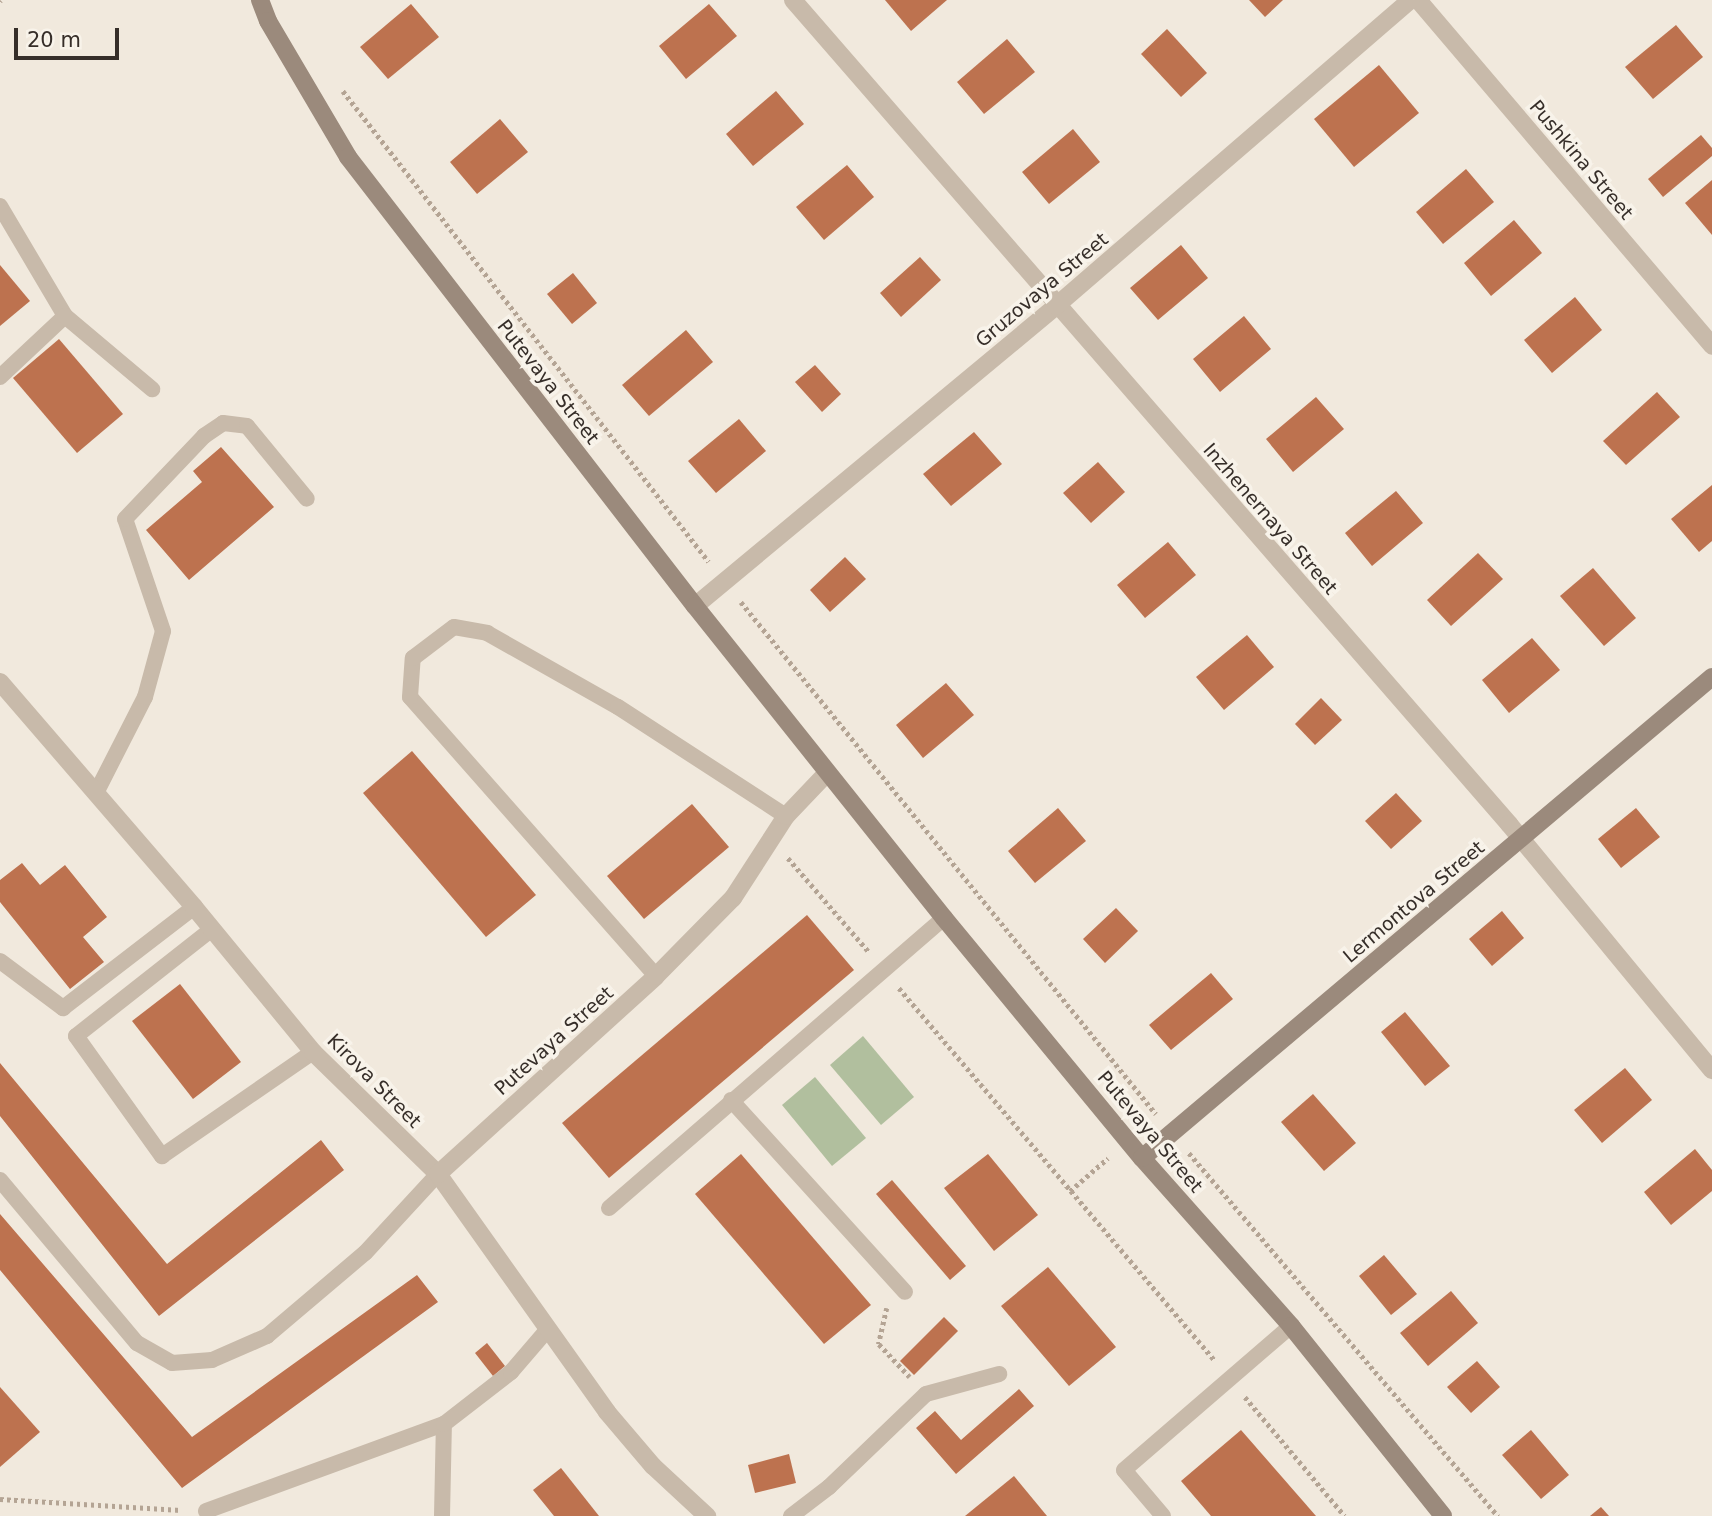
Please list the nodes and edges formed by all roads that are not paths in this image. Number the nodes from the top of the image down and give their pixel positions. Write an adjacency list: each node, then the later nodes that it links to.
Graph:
1 (260, 0): 12 (street, Putevaya Street)
2 (793, 0): 6 (street, Inzhenernaya Street)
3 (1411, 0): 6 (street, Gruzovaya Street)
4 (1418, 0): 8 (street, Pushkina Street)
5 (0, 206): 7 (lane)
6 (1056, 306): 12 (street, Gruzovaya Street); 18 (street, Inzhenernaya Street)
7 (65, 316): 9 (lane); 10 (lane)
8 (1712, 346)
9 (0, 377)
10 (152, 389)
11 (307, 499): 16 (lane)
12 (695, 606): 15 (street, Putevaya Street)
13 (1712, 677): 18 (street, Lermontova Street)
14 (0, 682): 16 (street, Kirova Street)
15 (827, 773): 17 (street, Putevaya Street); 20 (street, Putevaya Street)
16 (96, 793): 19 (street, Kirova Street)
17 (786, 816): 23 (street, Putevaya Street); 23 (lane)
18 (1523, 839): 25 (street, Inzhenernaya Street); 27 (street, Lermontova Street)
19 (194, 907): 21 (street, Kirova Street); 22 (lane)
20 (944, 918): 26 (lane); 27 (street, Putevaya Street)
21 (212, 929): 24 (street, Kirova Street); 24 (lane)
22 (0, 961)
23 (656, 976): 28 (street, Putevaya Street)
24 (313, 1052): 28 (street, Kirova Street)
25 (1712, 1070)
26 (731, 1100): 30 (lane); 31 (lane)
27 (1142, 1158): 32 (street, Putevaya Street)
28 (438, 1174): 29 (lane); 33 (street, Kirova Street)
29 (0, 1180)
30 (609, 1208)
31 (899, 1286)
32 (1291, 1326): 40 (lane); 41 (street, Putevaya Street)
33 (548, 1329): 35 (lane); 38 (street, Kirova Street)
34 (999, 1374): 39 (lane)
35 (444, 1424): 36 (lane); 37 (lane)
36 (206, 1511)
37 (442, 1516)
38 (707, 1516)
39 (791, 1516)
40 (1163, 1516)
41 (1443, 1516)

